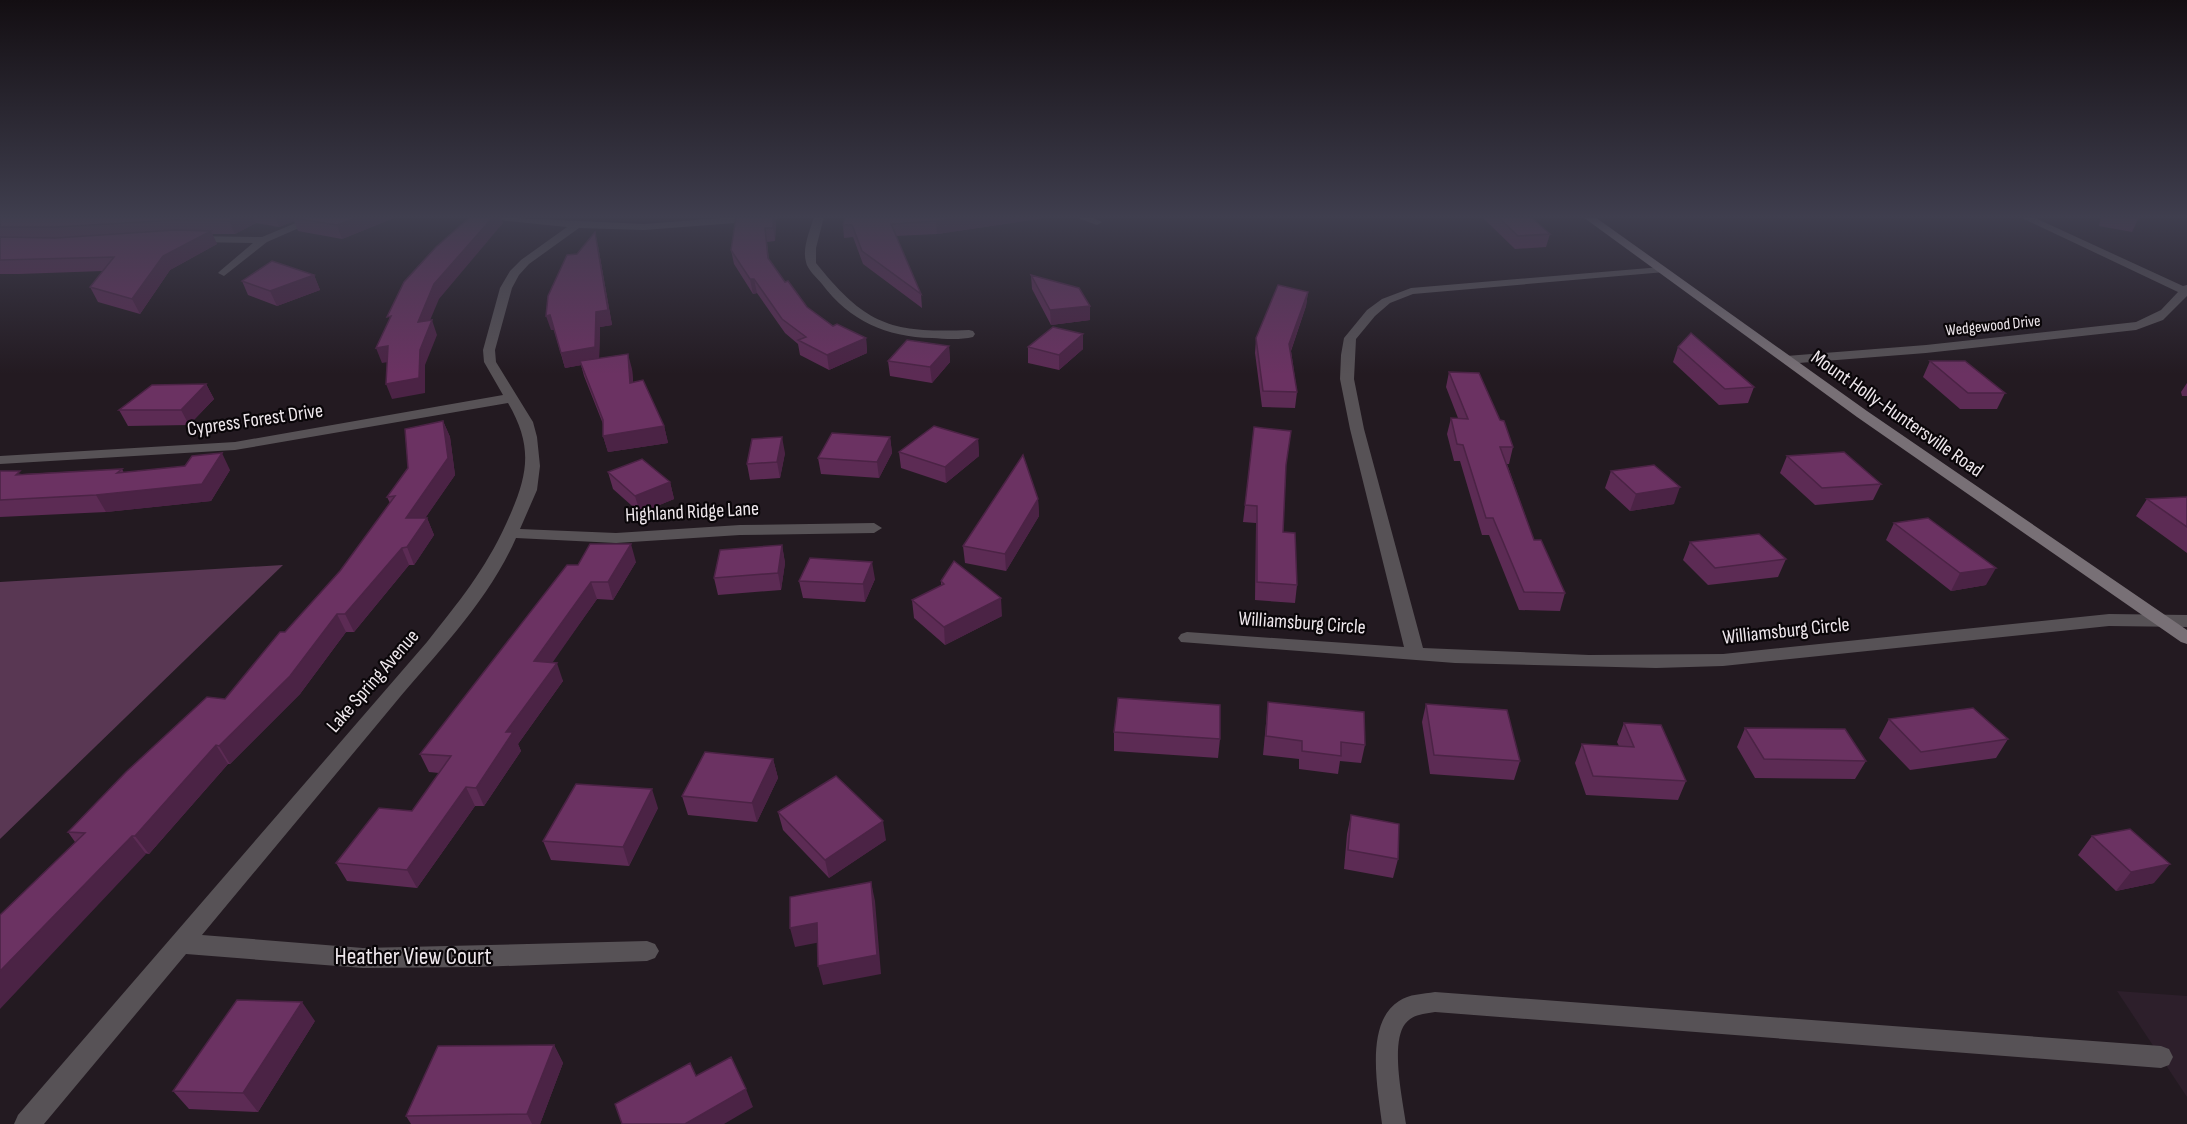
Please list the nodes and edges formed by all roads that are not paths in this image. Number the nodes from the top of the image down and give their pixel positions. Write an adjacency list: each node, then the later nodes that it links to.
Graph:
1 (228, 269): 6 (street)
2 (518, 269): 10 (street, Lake Spring Avenue)
3 (817, 269): 8 (street)
4 (2135, 269): 7 (street)
5 (1661, 270): 9 (main road, Mount Holly-Huntersville Road); 18 (street)
6 (224, 273)
7 (2186, 289): 9 (street, Wedgewood Drive)
8 (969, 334)
9 (1786, 360): 14 (main road, Mount Holly-Huntersville Road)
10 (512, 398): 11 (street, Cypress Forest Drive); 13 (street, Lake Spring Avenue)
11 (0, 460)
12 (874, 528): 13 (street, Highland Ridge Lane)
13 (512, 533): 19 (street, Lake Spring Avenue)
14 (2161, 621): 15 (street, Williamsburg Circle); 17 (main road, Mount Holly-Huntersville Road); 18 (street, Williamsburg Circle)
15 (2187, 621)
16 (1187, 638): 18 (street, Williamsburg Circle)
17 (2187, 638)
18 (1415, 653)
19 (179, 943): 20 (street, Heather View Court); 22 (street, Lake Spring Avenue)
20 (647, 951)
21 (2161, 1057): 23 (lane)
22 (27, 1124)
23 (1394, 1124)

